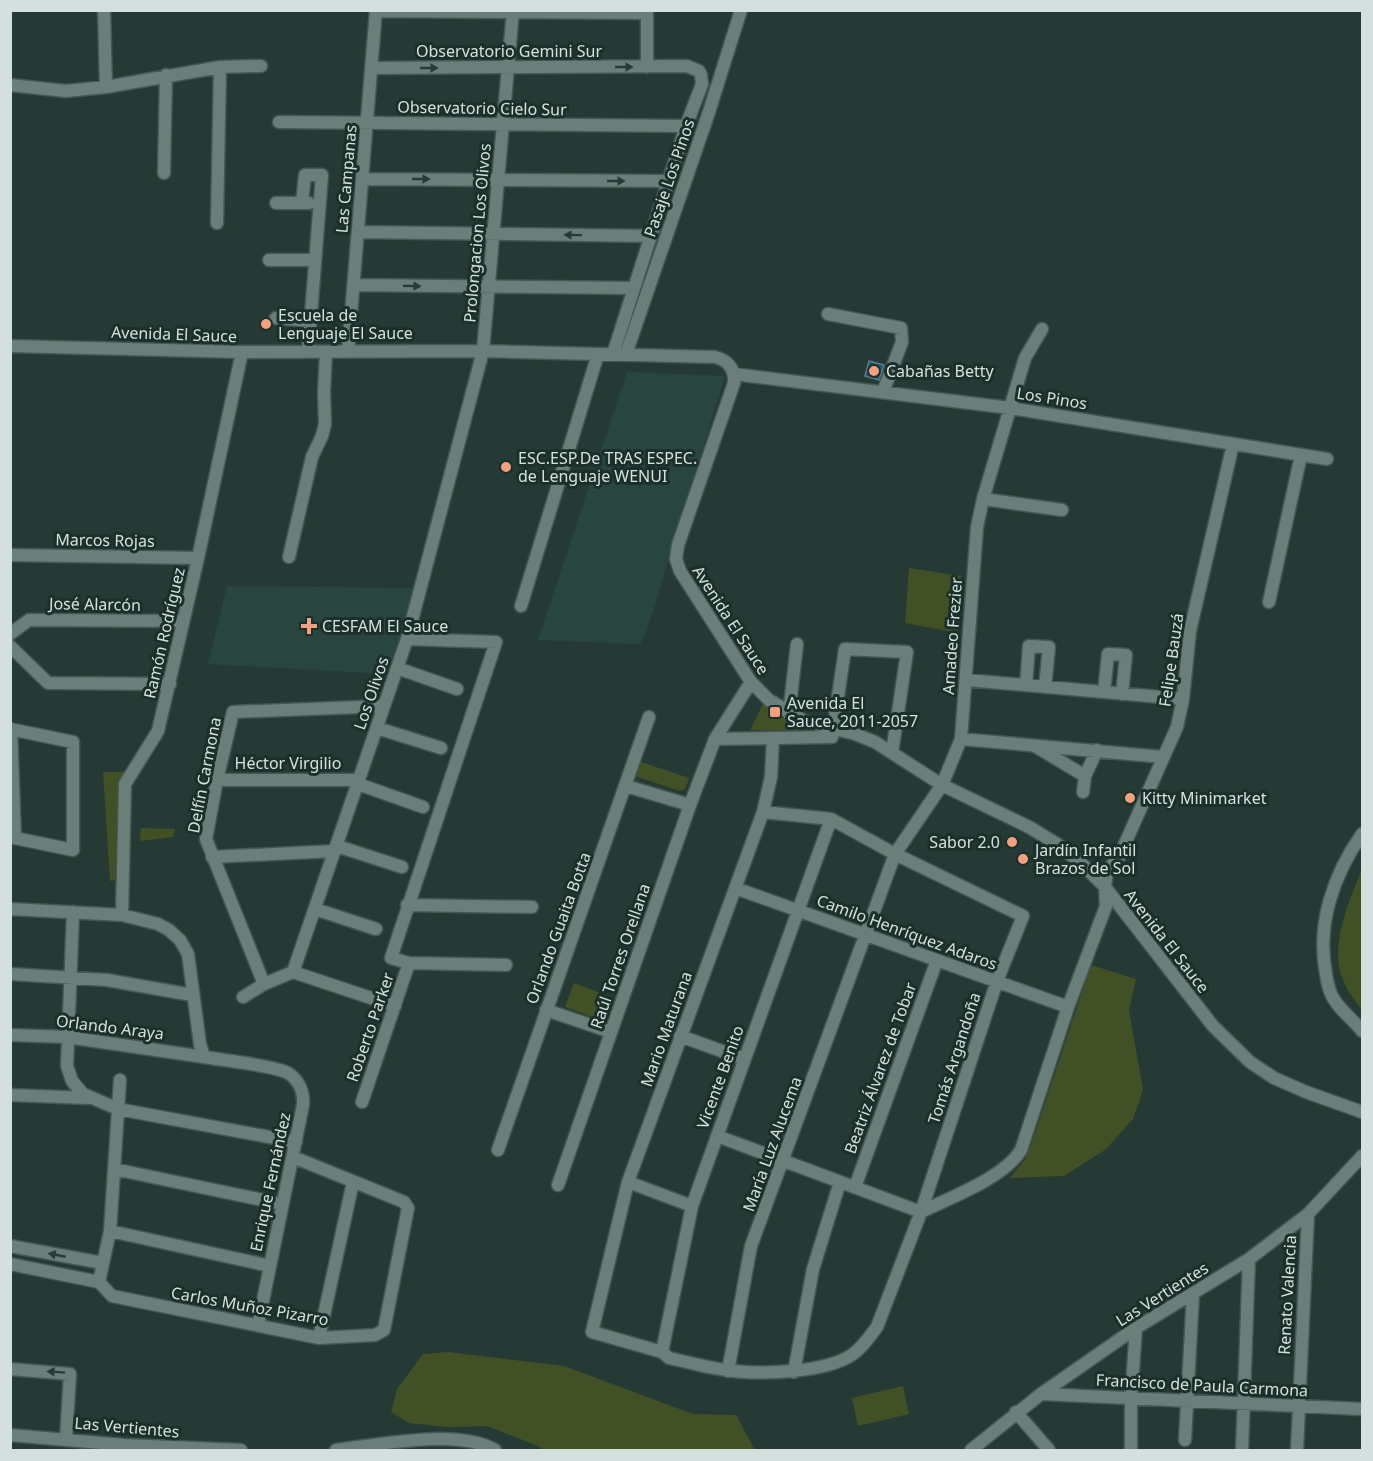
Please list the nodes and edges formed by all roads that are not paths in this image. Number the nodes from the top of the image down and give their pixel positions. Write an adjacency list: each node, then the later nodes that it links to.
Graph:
1 (104, 10): 13 (street)
2 (741, 10): 45 (street, Pasaje Los Pinos)
3 (376, 11): 4 (street); 9 (street, Las Campanas)
4 (513, 11): 5 (street); 10 (street, Prolongacion Los Olivos)
5 (647, 12): 7 (street)
6 (261, 66): 8 (street)
7 (647, 67): 10 (street, Observatorio Gemini Sur, one-way to 7); 17 (street, Observatorio Gemini Sur)
8 (220, 68): 11 (street); 25 (street)
9 (371, 68): 10 (street, Observatorio Gemini Sur, one-way to 10); 15 (street, Las Campanas)
10 (508, 68): 16 (street, Prolongacion Los Olivos)
11 (166, 75): 13 (street); 18 (street)
12 (10, 85): 13 (street)
13 (106, 87)
14 (279, 122): 15 (street, Observatorio Cielo Sur)
15 (367, 123): 16 (street, Observatorio Cielo Sur); 19 (street, Las Campanas)
16 (503, 124): 17 (street, Observatorio Cielo Sur); 20 (street, Prolongacion Los Olivos)
17 (686, 126): 21 (street)
18 (164, 173)
19 (362, 179): 20 (street, one-way to 20); 26 (street, Las Campanas)
20 (498, 180): 21 (street, one-way to 21); 27 (street, Prolongacion Los Olivos)
21 (669, 181): 28 (street)
22 (276, 203): 23 (street)
23 (302, 203): 24 (street); 24 (street)
24 (320, 203): 30 (street)
25 (217, 223)
26 (358, 232): 27 (street); 31 (street, Las Campanas)
27 (493, 234): 28 (street, one-way to 27); 32 (street, Prolongacion Los Olivos)
28 (652, 236): 33 (street)
29 (269, 260): 30 (street)
30 (315, 260): 36 (street)
31 (354, 285): 32 (street, one-way to 32); 39 (street, Las Campanas)
32 (489, 286): 33 (street); 40 (street, Prolongacion Los Olivos)
33 (634, 288): 45 (street)
34 (828, 314): 47 (street)
35 (276, 318): 36 (street)
36 (310, 321): 42 (street)
37 (1042, 329): 48 (street, Amadeo Frezier)
38 (10, 346): 41 (street, Avenida El Sauce)
39 (348, 351): 40 (street, Avenida El Sauce); 43 (street, Avenida El Sauce)
40 (483, 351): 44 (street, Avenida El Sauce); 61 (street, Los Olivos)
41 (242, 352): 42 (street, Avenida El Sauce); 56 (street, Ramón Rodríguez)
42 (308, 352): 43 (street, Avenida El Sauce)
43 (326, 352): 55 (street)
44 (598, 354): 45 (street, Avenida El Sauce); 58 (street)
45 (620, 354): 46 (street, Avenida El Sauce)
46 (734, 374): 47 (street, Los Pinos); 66 (street, Avenida El Sauce)
47 (884, 392): 48 (street, Los Pinos)
48 (1010, 408): 49 (street, Los Pinos); 52 (street, Amadeo Frezier)
49 (1233, 444): 50 (street, Los Pinos); 73 (street, Felipe Bauzá)
50 (1301, 454): 51 (street, Los Pinos); 57 (street)
51 (1327, 459)
52 (983, 499): 53 (street); 65 (street, Amadeo Frezier)
53 (1062, 510)
54 (10, 555): 56 (street, Marcos Rojas)
55 (289, 557)
56 (198, 558): 59 (street, Ramón Rodríguez)
57 (1269, 602)
58 (521, 606)
59 (183, 621): 60 (street, José Alarcón); 67 (street, Ramón Rodríguez)
60 (10, 634)
61 (407, 639): 64 (street, Los Olivos); 106 (street)
62 (797, 644): 75 (street)
63 (10, 646): 67 (street)
64 (398, 668): 70 (street); 74 (street, Los Olivos)
65 (967, 680): 68 (street); 82 (street, Amadeo Frezier)
66 (751, 682): 75 (street, Avenida El Sauce); 81 (street, Raúl Torres Orellana)
67 (170, 684): 112 (street, Ramón Rodríguez)
68 (1026, 685): 69 (street); 69 (street)
69 (1045, 687): 71 (street)
70 (457, 688)
71 (1104, 692): 72 (street); 72 (street)
72 (1122, 694): 73 (street)
73 (1184, 699): 87 (street, Felipe Bauzá)
74 (384, 706): 77 (street, Los Olivos); 89 (street, Delfín Carmona)
75 (789, 714): 79 (street, Avenida El Sauce)
76 (649, 717): 92 (street, Orlando Guaita Botta)
77 (377, 728): 84 (street); 90 (street, Los Olivos)
78 (11, 729): 99 (street); 99 (street)
79 (834, 730): 80 (street); 86 (street, Avenida El Sauce); 86 (street)
80 (773, 738): 81 (street); 96 (street, Mario Maturana)
81 (715, 739): 94 (street, Raúl Torres Orellana)
82 (961, 739): 83 (street); 91 (street, Amadeo Frezier)
83 (1032, 744): 85 (street); 88 (street)
84 (441, 748)
85 (1097, 750): 87 (street); 88 (street)
86 (892, 753): 91 (street, Avenida El Sauce)
87 (1163, 757): 104 (street, Felipe Bauzá)
88 (1085, 776): 93 (street)
89 (217, 780): 90 (street, Héctor Virgilio); 102 (street, Delfín Carmona)
90 (358, 782): 95 (street, Héctor Virgilio); 100 (street, Los Olivos)
91 (942, 785): 101 (street, Amadeo Frezier); 104 (street, Avenida El Sauce)
92 (626, 786): 94 (street); 127 (street, Orlando Guaita Botta)
93 (1083, 792)
94 (690, 805): 129 (street, Raúl Torres Orellana)
95 (423, 807)
96 (763, 812): 97 (street); 105 (street, Mario Maturana)
97 (831, 819): 101 (street); 110 (street, Vicente Benito)
98 (1362, 834): 128 (street)
99 (13, 838)
100 (336, 848): 102 (street); 103 (street); 109 (street, Los Olivos)
101 (895, 854): 114 (street, Amadeo Frezier); 121 (street, Tomás Argandoña)
102 (212, 857): 122 (street, Delfín Carmona)
103 (402, 867)
104 (1105, 887): 126 (street, Felipe Bauzá); 140 (street, Avenida El Sauce)
105 (735, 888): 110 (street, Camilo Henríquez Adaros); 131 (street, Mario Maturana)
106 (407, 905): 107 (street); 116 (street)
107 (532, 907)
108 (10, 909): 111 (street)
109 (315, 909): 113 (street); 118 (street, Los Olivos)
110 (798, 910): 114 (street, Camilo Henríquez Adaros); 134 (street, Vicente Benito)
111 (73, 912): 112 (street); 120 (street)
112 (122, 915): 123 (street)
113 (376, 929)
114 (867, 935): 115 (street, Camilo Henríquez Adaros); 146 (street, María Luz Alucema)
115 (937, 960): 121 (street, Camilo Henríquez Adaros); 152 (street, Beatriz Álvarez de Tobar)
116 (409, 963): 117 (street); 125 (street, Roberto Parker)
117 (506, 965)
118 (293, 972): 122 (street); 125 (street)
119 (10, 974): 120 (street)
120 (69, 977): 123 (street); 132 (street)
121 (998, 981): 126 (street, Camilo Henríquez Adaros); 155 (street, Tomás Argandoña)
122 (264, 984): 124 (street)
123 (192, 995): 133 (street)
124 (243, 997)
125 (395, 1006): 138 (street, Roberto Parker)
126 (1068, 1006): 155 (street, Felipe Bauzá)
127 (546, 1010): 129 (street); 143 (street, Orlando Guaita Botta)
128 (1362, 1031)
129 (611, 1032): 151 (street, Raúl Torres Orellana)
130 (10, 1035): 132 (street, Orlando Araya)
131 (680, 1036): 134 (street); 149 (street, Mario Maturana)
132 (67, 1037): 133 (street, Orlando Araya); 137 (street)
133 (204, 1056): 142 (street, Enrique Fernández)
134 (744, 1059): 141 (street, Vicente Benito)
135 (120, 1080): 139 (street)
136 (10, 1095): 137 (street)
137 (90, 1098): 139 (street)
138 (362, 1101)
139 (118, 1109): 142 (street); 147 (street)
140 (1362, 1112)
141 (717, 1136): 146 (street); 154 (street, Vicente Benito)
142 (296, 1142): 145 (street, Enrique Fernández)
143 (498, 1150)
144 (1362, 1156): 156 (street, Las Vertientes)
145 (293, 1157): 148 (street, Carlos Muñoz Pizarro); 153 (street, Enrique Fernández)
146 (784, 1161): 150 (street); 171 (street, María Luz Alucema)
147 (114, 1169): 153 (street); 157 (street)
148 (353, 1182): 168 (street); 168 (street, Carlos Muñoz Pizarro)
149 (628, 1182): 154 (street); 167 (street, Mario Maturana)
150 (840, 1182): 152 (street); 172 (street)
151 (558, 1185)
152 (855, 1187): 155 (street)
153 (282, 1204): 162 (street, Enrique Fernández)
154 (692, 1206): 169 (street, Vicente Benito)
155 (921, 1212): 172 (street, Tomás Argandoña)
156 (1308, 1214): 159 (street, Las Vertientes); 177 (street, Renato Valencia)
157 (110, 1231): 160 (street); 162 (street)
158 (10, 1246): 160 (street, one-way to 158)
159 (1250, 1259): 164 (street, Las Vertientes); 176 (street)
160 (103, 1263): 163 (street)
161 (10, 1264): 163 (street, Carlos Muñoz Pizarro)
162 (270, 1266): 165 (street, Enrique Fernández)
163 (99, 1282): 165 (street, Carlos Muñoz Pizarro)
164 (1193, 1294): 166 (street, Las Vertientes); 175 (street)
165 (258, 1325): 168 (street, Carlos Muñoz Pizarro)
166 (1136, 1328): 173 (street, Las Vertientes); 174 (street)
167 (592, 1332): 169 (street, Tomás Argandoña)
168 (319, 1338)
169 (662, 1352): 171 (street, Tomás Argandoña)
170 (10, 1369): 181 (street, one-way to 170)
171 (728, 1371): 172 (street, Tomás Argandoña)
172 (794, 1372)
173 (1041, 1394): 174 (street, Francisco de Paula Carmona); 179 (street, Las Vertientes)
174 (1131, 1399): 175 (street, Francisco de Paula Carmona); 185 (street)
175 (1188, 1401): 176 (street, Francisco de Paula Carmona); 182 (street)
176 (1243, 1404): 177 (street, Francisco de Paula Carmona); 192 (street)
177 (1298, 1406): 178 (street, Francisco de Paula Carmona); 193 (street, Renato Valencia)
178 (1362, 1409)
179 (1016, 1412): 190 (street, Las Vertientes); 191 (street)
180 (10, 1435): 181 (street, Las Vertientes)
181 (66, 1439): 184 (street, Las Vertientes)
182 (1185, 1440)
183 (466, 1446): 188 (street); 189 (street)
184 (124, 1448): 186 (street, Las Vertientes)
185 (1131, 1449)
186 (197, 1450): 187 (street, Las Vertientes)
187 (241, 1450)
188 (336, 1450)
189 (495, 1450)
190 (973, 1450)
191 (1049, 1450)
192 (1242, 1450)
193 (1297, 1450)

